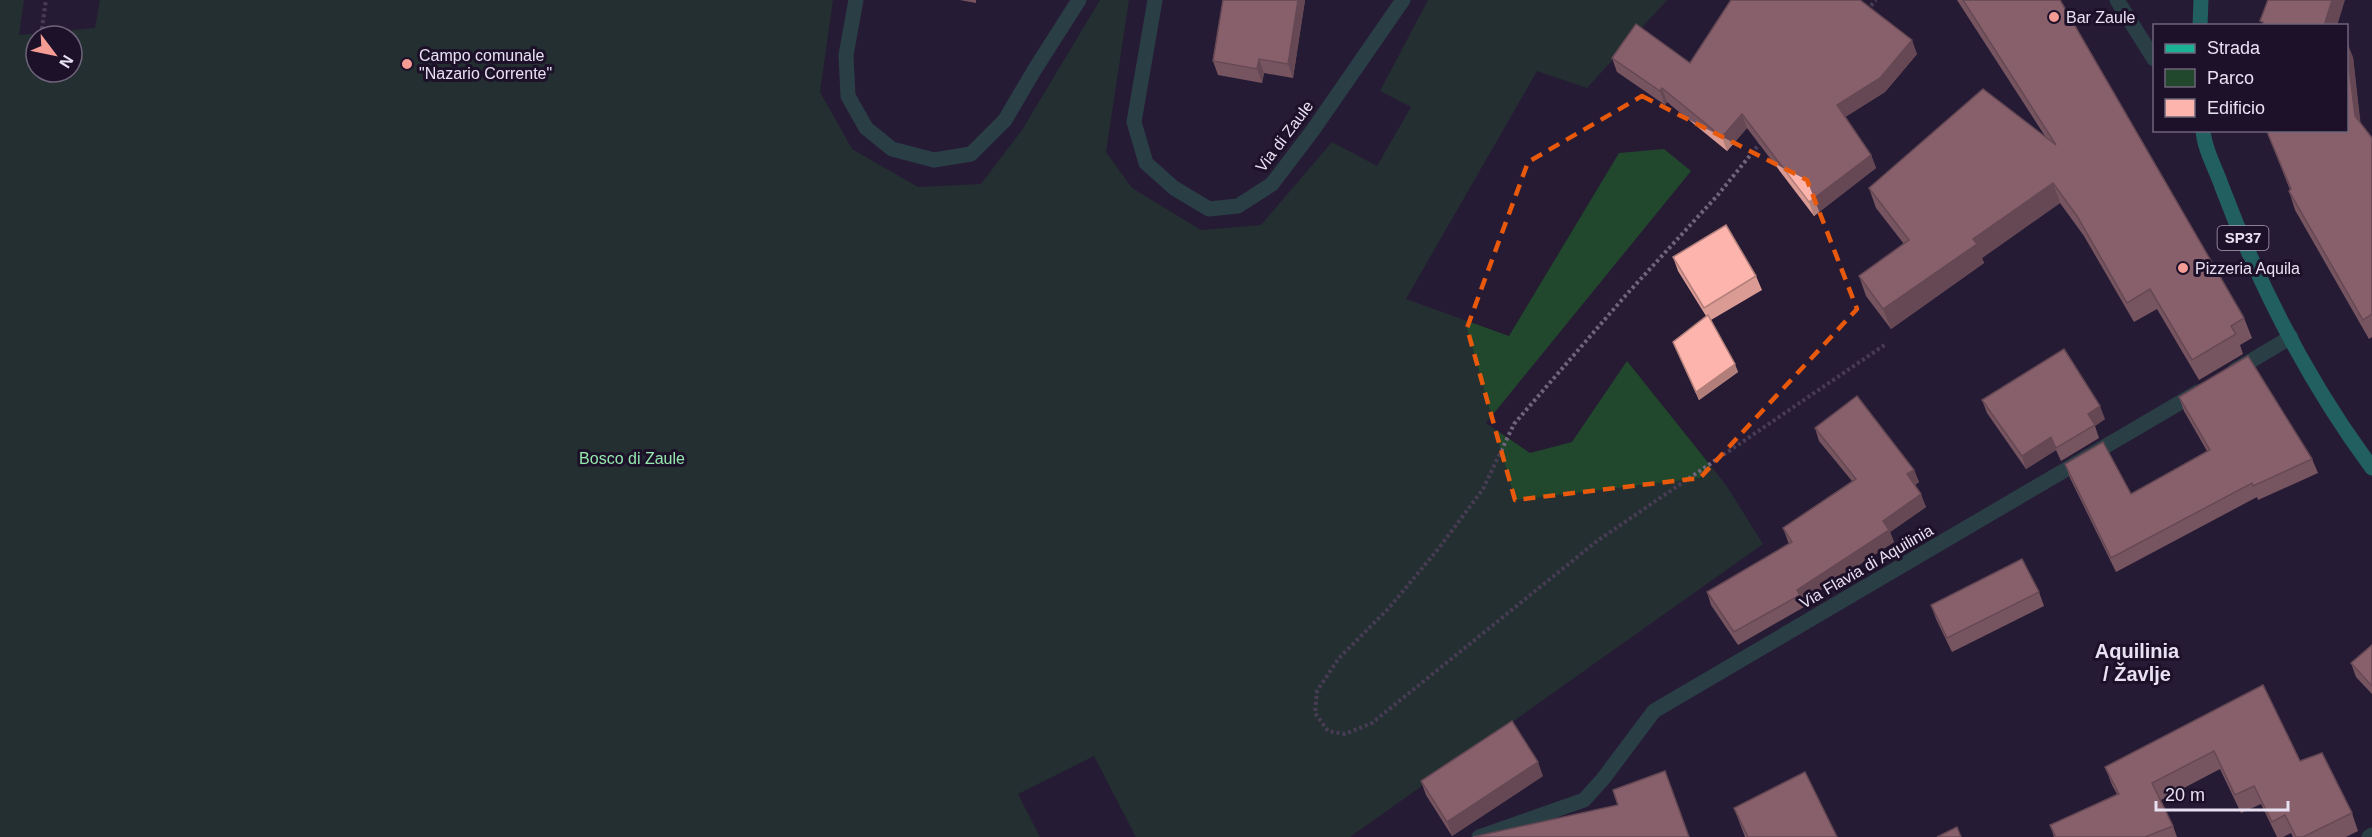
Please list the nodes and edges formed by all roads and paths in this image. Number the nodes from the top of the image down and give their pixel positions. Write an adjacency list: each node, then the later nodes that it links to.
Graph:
1 (46, 0): 10 (path)
2 (856, 0): 3 (street)
3 (1079, 0)
4 (1155, 0): 5 (street, Via di Zaule)
5 (1402, 0)
6 (1876, 0): 9 (path)
7 (2117, 0): 12 (street)
8 (2201, 0): 11 (main road)
9 (1861, 18)
10 (43, 24)
11 (2200, 24)
12 (2153, 57)
13 (2202, 132): 15 (main road, SP37)
14 (1767, 134): 16 (path)
15 (2291, 337): 17 (main road, SP37); 18 (street, Via Flavia di Aquilinia)
16 (1887, 344)
17 (2372, 468)
18 (1479, 837)

